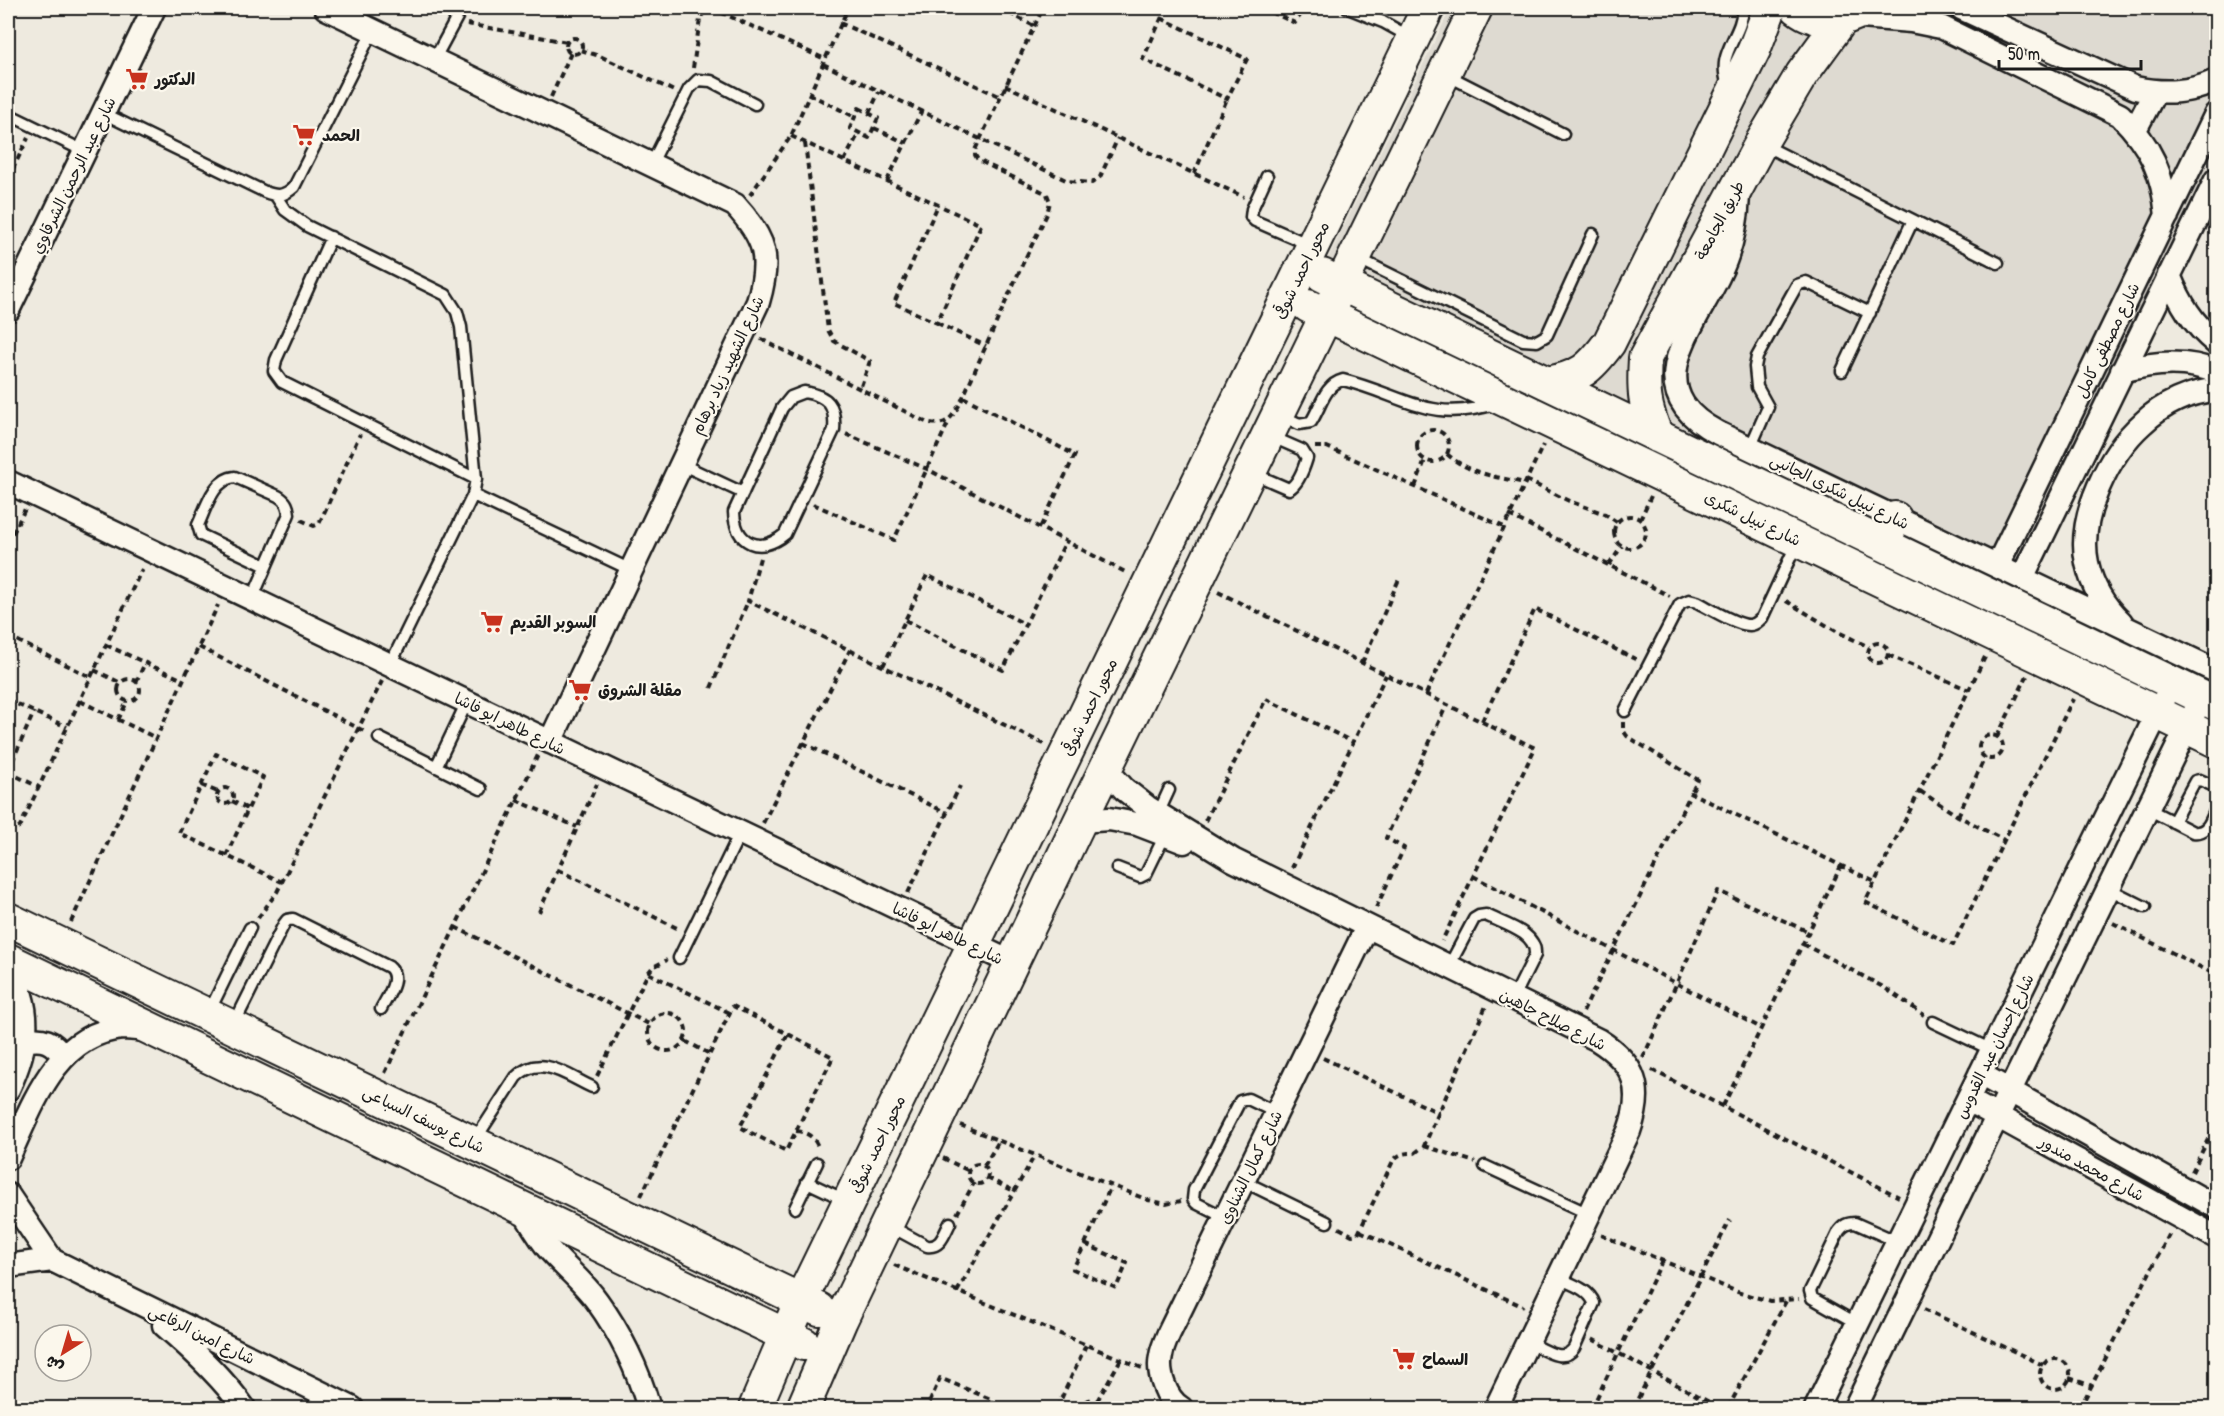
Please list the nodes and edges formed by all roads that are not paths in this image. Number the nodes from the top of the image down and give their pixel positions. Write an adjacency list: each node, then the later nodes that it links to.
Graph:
1 (154, 8): 20 (street, شارع عبد الرحمن الشرقاوي)
2 (326, 8): 12 (street, شارع الشهيد زياد برهام)
3 (462, 8): 14 (lane)
4 (1348, 8): 13 (lane)
5 (1428, 8): 13 (street, محور احمد شوقى)
6 (1476, 8): 15 (street)
7 (1743, 8): 18 (lane)
8 (1770, 8): 18 (street)
9 (1797, 8): 11 (street)
10 (1961, 8): 17 (street)
11 (1852, 14): 23 (street); 25 (street, طريق الجامعة)
12 (373, 30): 14 (street, شارع الشهيد زياد برهام); 31 (lane)
13 (1413, 39): 36 (street, محور احمد شوقى)
14 (435, 60): 27 (street, شارع الشهيد زياد برهام)
15 (1444, 73): 24 (lane); 38 (street)
16 (2217, 81): 17 (street)
17 (2155, 92): 23 (street)
18 (1732, 94): 44 (street)
19 (755, 104): 27 (lane)
20 (103, 113): 26 (street, شارع عبد الرحمن الشرقاوي); 31 (lane)
21 (8, 114): 26 (lane)
22 (2217, 114): 32 (street, شارع مصطفى كامل)
23 (2135, 130): 32 (street)
24 (1563, 134)
25 (1761, 143): 30 (street, طريق الجامعة); 33 (lane)
26 (84, 151): 41 (street, شارع عبد الرحمن الشرقاوي)
27 (651, 166): 60 (street, شارع الشهيد زياد برهام)
28 (1268, 176): 36 (lane)
29 (2217, 180): 39 (street, شارع مصطفى كامل)
30 (1738, 182): 47 (street, طريق الجامعة); 58 (street, شارع نبيل شكرى الجانبى)
31 (276, 196): 35 (lane)
32 (2167, 216): 57 (street, شارع مصطفى كامل)
33 (1913, 220): 37 (lane); 42 (lane)
34 (1593, 234): 38 (lane)
35 (331, 237): 62 (lane); 62 (lane)
36 (1308, 256): 38 (street, شارع نبيل شكرى); 40 (street, محور احمد شوقى)
37 (1998, 263)
38 (1348, 270): 43 (street); 46 (street, شارع نبيل شكرى)
39 (2169, 275): 45 (street); 49 (street, شارع مصطفى كامل)
40 (1288, 296): 43 (street, شارع نبيل شكرى); 102 (street, محور احمد شوقى)
41 (8, 310)
42 (1870, 313): 48 (lane); 58 (lane)
43 (1326, 314): 51 (street, شارع نبيل شكرى); 55 (street)
44 (1609, 343): 47 (street); 52 (street)
45 (2217, 343)
46 (1482, 351): 51 (street); 52 (street, شارع نبيل شكرى)
47 (1645, 358): 56 (street, طريق الجامعة)
48 (1842, 371)
49 (2122, 371): 50 (street); 59 (street, شارع مصطفى كامل)
50 (2217, 372)
51 (1468, 382): 54 (street, شارع نبيل شكرى)
52 (1548, 383): 56 (street, شارع نبيل شكرى)
53 (2217, 390): 73 (street)
54 (1506, 400): 55 (lane); 67 (street, شارع نبيل شكرى)
55 (1273, 424): 61 (street); 61 (lane)
56 (1657, 436): 66 (street, شارع نبيل شكرى)
57 (2058, 440): 59 (street); 69 (street, شارع مصطفى كامل)
58 (1750, 448): 66 (street, شارع نبيل شكرى الجانبى)
59 (2083, 452): 71 (street, شارع مصطفى كامل)
60 (681, 464): 64 (lane); 70 (street, شارع الشهيد زياد برهام)
61 (1250, 472): 85 (street)
62 (476, 479): 65 (lane)
63 (8, 482): 72 (street, شارع طاهر ابو فاشا)
64 (743, 493): 64 (lane)
65 (472, 495): 70 (lane); 74 (lane)
66 (1889, 531): 69 (street, شارع نبيل شكرى الجانبى); 75 (street, شارع نبيل شكرى)
67 (1799, 540): 78 (lane); 79 (street, شارع نبيل شكرى)
68 (266, 566): 68 (lane); 72 (lane)
69 (1997, 566): 71 (street, شارع نبيل شكرى الجانبى)
70 (631, 570): 82 (street, شارع الشهيد زياد برهام)
71 (2022, 578): 73 (street, شارع نبيل شكرى الجانبى)
72 (252, 599): 74 (street, شارع طاهر ابو فاشا)
73 (2128, 629): 76 (street, شارع نبيل شكرى الجانبى)
74 (390, 665): 77 (street, شارع طاهر ابو فاشا)
75 (2172, 683): 76 (street, شارع نبيل شكرى); 79 (street, شارع إحسان عبد القدوس)
76 (2212, 691): 80 (street, شارع إحسان عبد القدوس)
77 (467, 702): 82 (street, شارع طاهر ابو فاشا); 84 (lane)
78 (1625, 711)
79 (2158, 712): 80 (street, شارع نبيل شكرى); 114 (street, شارع إحسان عبد القدوس)
80 (2188, 727): 83 (street, شارع نبيل شكرى); 89 (street, شارع إحسان عبد القدوس)
81 (379, 738): 84 (lane)
82 (547, 741): 94 (street, شارع طاهر ابو فاشا)
83 (2217, 741)
84 (436, 767): 87 (lane)
85 (1106, 768): 91 (street); 93 (street, شارع صلاح جاهين)
86 (2217, 787): 92 (lane)
87 (481, 789)
88 (1169, 790): 93 (lane)
89 (2148, 809): 92 (lane); 97 (street, شارع إحسان عبد القدوس)
90 (2217, 809): 92 (lane)
91 (1080, 821): 93 (street, شارع صلاح جاهين); 105 (street)
92 (2173, 822)
93 (1162, 824): 95 (street, شارع صلاح جاهين); 95 (street, شارع صلاح جاهين); 96 (lane)
94 (747, 836): 102 (street, شارع طاهر ابو فاشا); 103 (lane)
95 (1233, 860): 100 (street, شارع صلاح جاهين)
96 (1117, 868)
97 (2109, 889): 98 (lane); 119 (street, شارع إحسان عبد القدوس)
98 (2145, 907)
99 (8, 919): 110 (street, شارع يوسف السباعى)
100 (1367, 927): 106 (street, شارع صلاح جاهين); 121 (street, شارع كمال الشناوى)
101 (250, 928): 110 (lane)
102 (974, 945): 105 (street, شارع طاهر ابو فاشا); 130 (street, محور احمد شوقى)
103 (680, 958)
104 (8, 960): 112 (street)
105 (1012, 963): 138 (street)
106 (1441, 963): 108 (street, شارع صلاح جاهين); 108 (lane)
107 (8, 967): 113 (street)
108 (1503, 994): 135 (street, شارع صلاح جاهين)
109 (381, 1009): 110 (lane)
110 (209, 1016): 112 (street); 123 (street, شارع يوسف السباعى)
111 (1933, 1022): 114 (lane)
112 (163, 1035): 115 (street); 131 (street)
113 (25, 1041): 115 (street); 118 (street)
114 (1992, 1050): 116 (street, شارع إحسان عبد القدوس)
115 (63, 1056): 124 (street)
116 (1980, 1074): 119 (street, شارع محمد مندور); 120 (street, شارع إحسان عبد القدوس)
117 (592, 1087): 123 (lane)
118 (8, 1089)
119 (2010, 1091): 122 (street, شارع إحسان عبد القدوس); 133 (street, شارع محمد مندور)
120 (1968, 1100): 122 (street, شارع محمد مندور); 140 (street, شارع إحسان عبد القدوس)
121 (1277, 1113): 127 (street, شارع كمال الشناوى); 134 (lane)
122 (1998, 1116): 139 (street, شارع محمد مندور); 159 (street, شارع إحسان عبد القدوس)
123 (473, 1143): 144 (street, شارع يوسف السباعى)
124 (8, 1158)
125 (817, 1163): 128 (lane)
126 (1485, 1166): 135 (lane)
127 (1244, 1181): 134 (street, شارع كمال الشناوى); 136 (lane)
128 (807, 1182): 130 (lane); 132 (lane)
129 (8, 1195): 141 (street, شارع امين الرفاعى)
130 (849, 1202): 144 (street, محور احمد شوقى)
131 (522, 1208): 148 (street); 153 (street)
132 (795, 1208)
133 (2217, 1208)
134 (1226, 1218): 156 (street, شارع كمال الشناوى)
135 (1585, 1221): 143 (street, شارع صلاح جاهين)
136 (1327, 1222)
137 (950, 1223): 138 (lane)
138 (887, 1225): 146 (street)
139 (2217, 1237)
140 (1898, 1242): 147 (street, شارع إحسان عبد القدوس); 147 (lane)
141 (52, 1260): 142 (street); 145 (street, شارع امين الرفاعى)
142 (8, 1266)
143 (1558, 1278): 149 (street, شارع صلاح جاهين); 149 (lane)
144 (801, 1300): 146 (street, شارع يوسف السباعى); 148 (street, محور احمد شوقى)
145 (138, 1302): 151 (street); 152 (street, شارع امين الرفاعى)
146 (842, 1320): 150 (street)
147 (1858, 1324): 158 (street, شارع إحسان عبد القدوس)
148 (785, 1335): 150 (street); 154 (street, محور احمد شوقى)
149 (1528, 1342): 157 (street, شارع صلاح جاهين)
150 (825, 1354): 155 (street)
151 (244, 1408)
152 (352, 1408)
153 (649, 1408)
154 (754, 1408)
155 (803, 1408)
156 (1181, 1408)
157 (1496, 1408)
158 (1816, 1408)
159 (1855, 1408)

